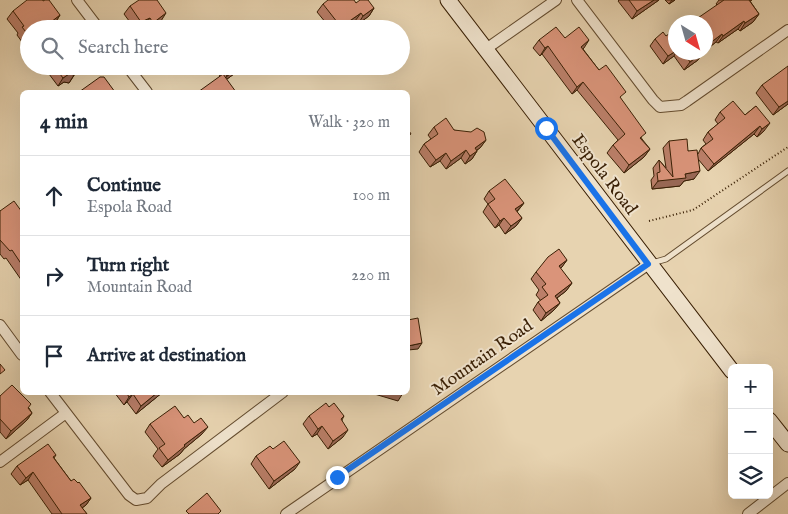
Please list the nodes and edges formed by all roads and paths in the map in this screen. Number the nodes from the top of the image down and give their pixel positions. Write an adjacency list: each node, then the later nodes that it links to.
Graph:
1 (77, 0): 5 (street)
2 (448, 0): 7 (main road, Espola Road)
3 (556, 0): 7 (street)
4 (577, 0): 6 (street)
5 (92, 20)
6 (788, 30)
7 (486, 49): 13 (main road, Espola Road)
8 (134, 75): 9 (street)
9 (145, 90)
10 (788, 147): 12 (path)
11 (788, 171): 13 (lane)
12 (649, 221)
13 (648, 264): 16 (main road, Espola Road); 24 (street, Mountain Road)
14 (0, 325): 15 (street)
15 (20, 352)
16 (728, 366)
17 (52, 395): 19 (street)
18 (279, 395): 19 (street)
19 (66, 413): 22 (street)
20 (773, 425): 21 (main road)
21 (788, 444)
22 (0, 462)
23 (788, 483): 25 (street)
24 (286, 514)
25 (748, 514)

